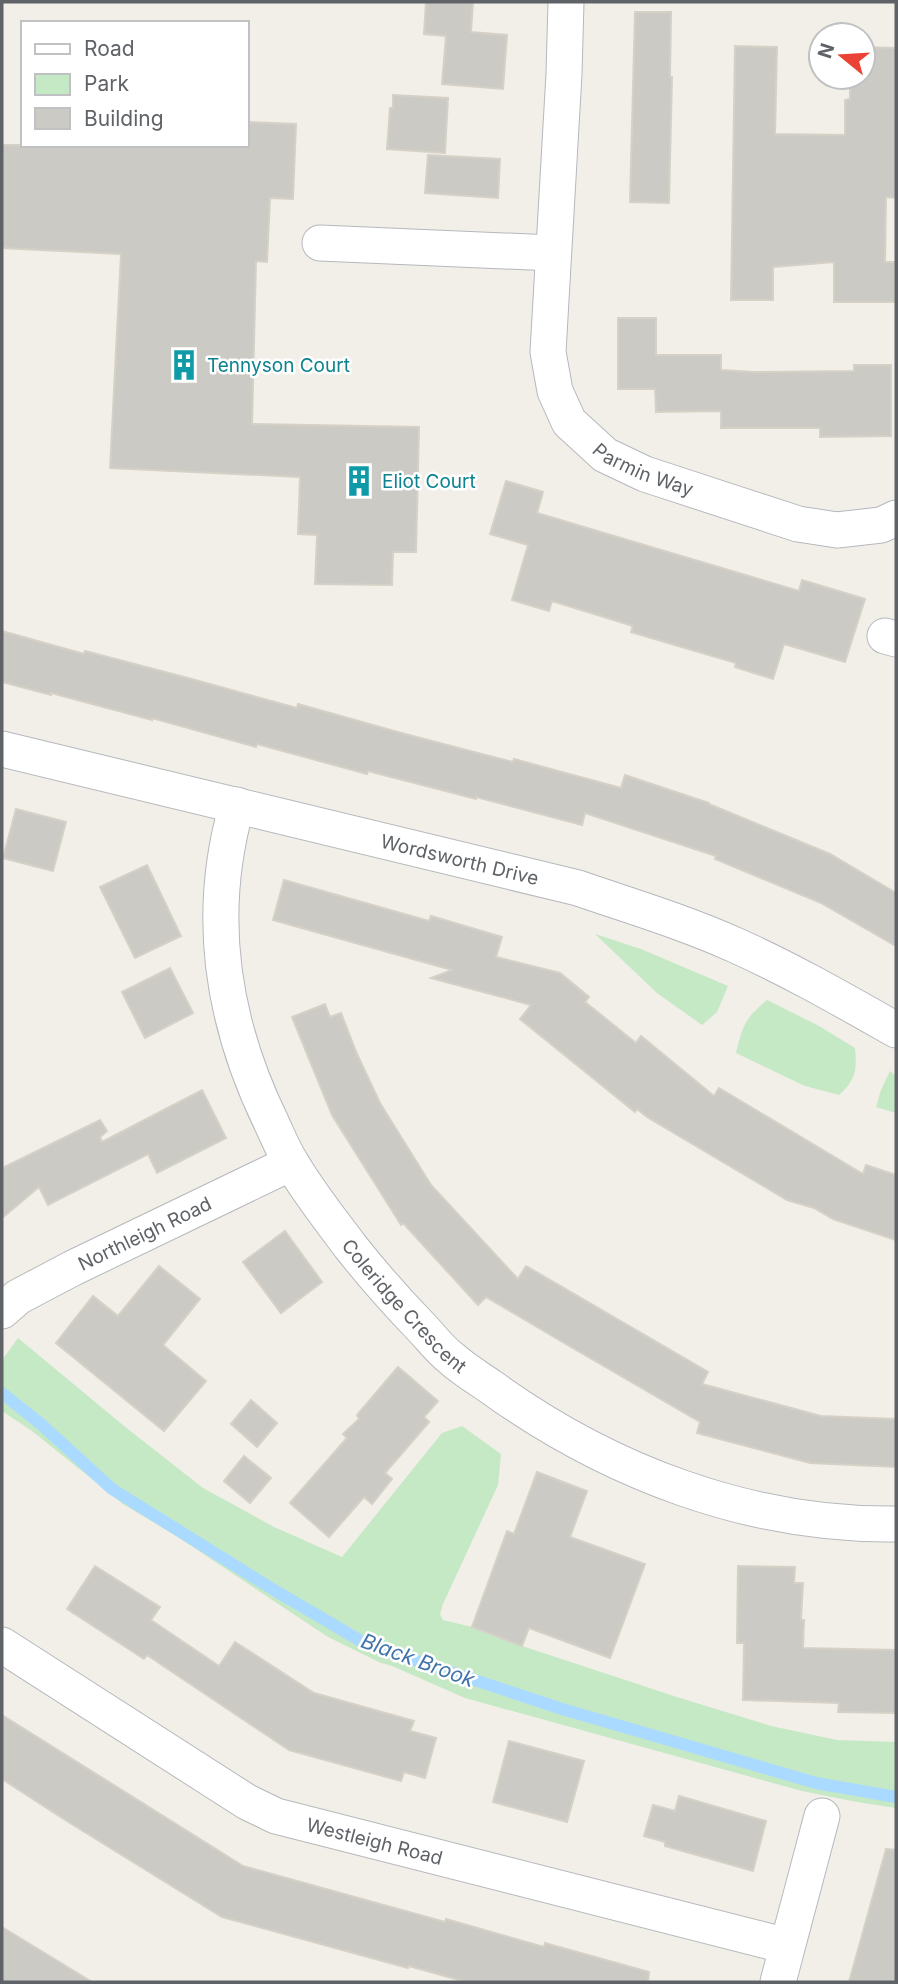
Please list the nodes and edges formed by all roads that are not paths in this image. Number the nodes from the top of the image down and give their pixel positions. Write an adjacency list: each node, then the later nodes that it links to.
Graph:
1 (566, 2): 3 (street, Parmin Way)
2 (320, 243): 3 (street)
3 (553, 253): 4 (street, Parmin Way)
4 (896, 518)
5 (2, 750): 6 (street, Wordsworth Drive)
6 (237, 805): 7 (street, Wordsworth Drive); 8 (street, Coleridge Crescent)
7 (896, 1030)
8 (291, 1163): 9 (street, Northleigh Road); 10 (street, Coleridge Crescent)
9 (2, 1311)
10 (896, 1524)
11 (2, 1645): 13 (street, Westleigh Road)
12 (822, 1816): 13 (street)
13 (787, 1946): 14 (street)
14 (778, 1982)

